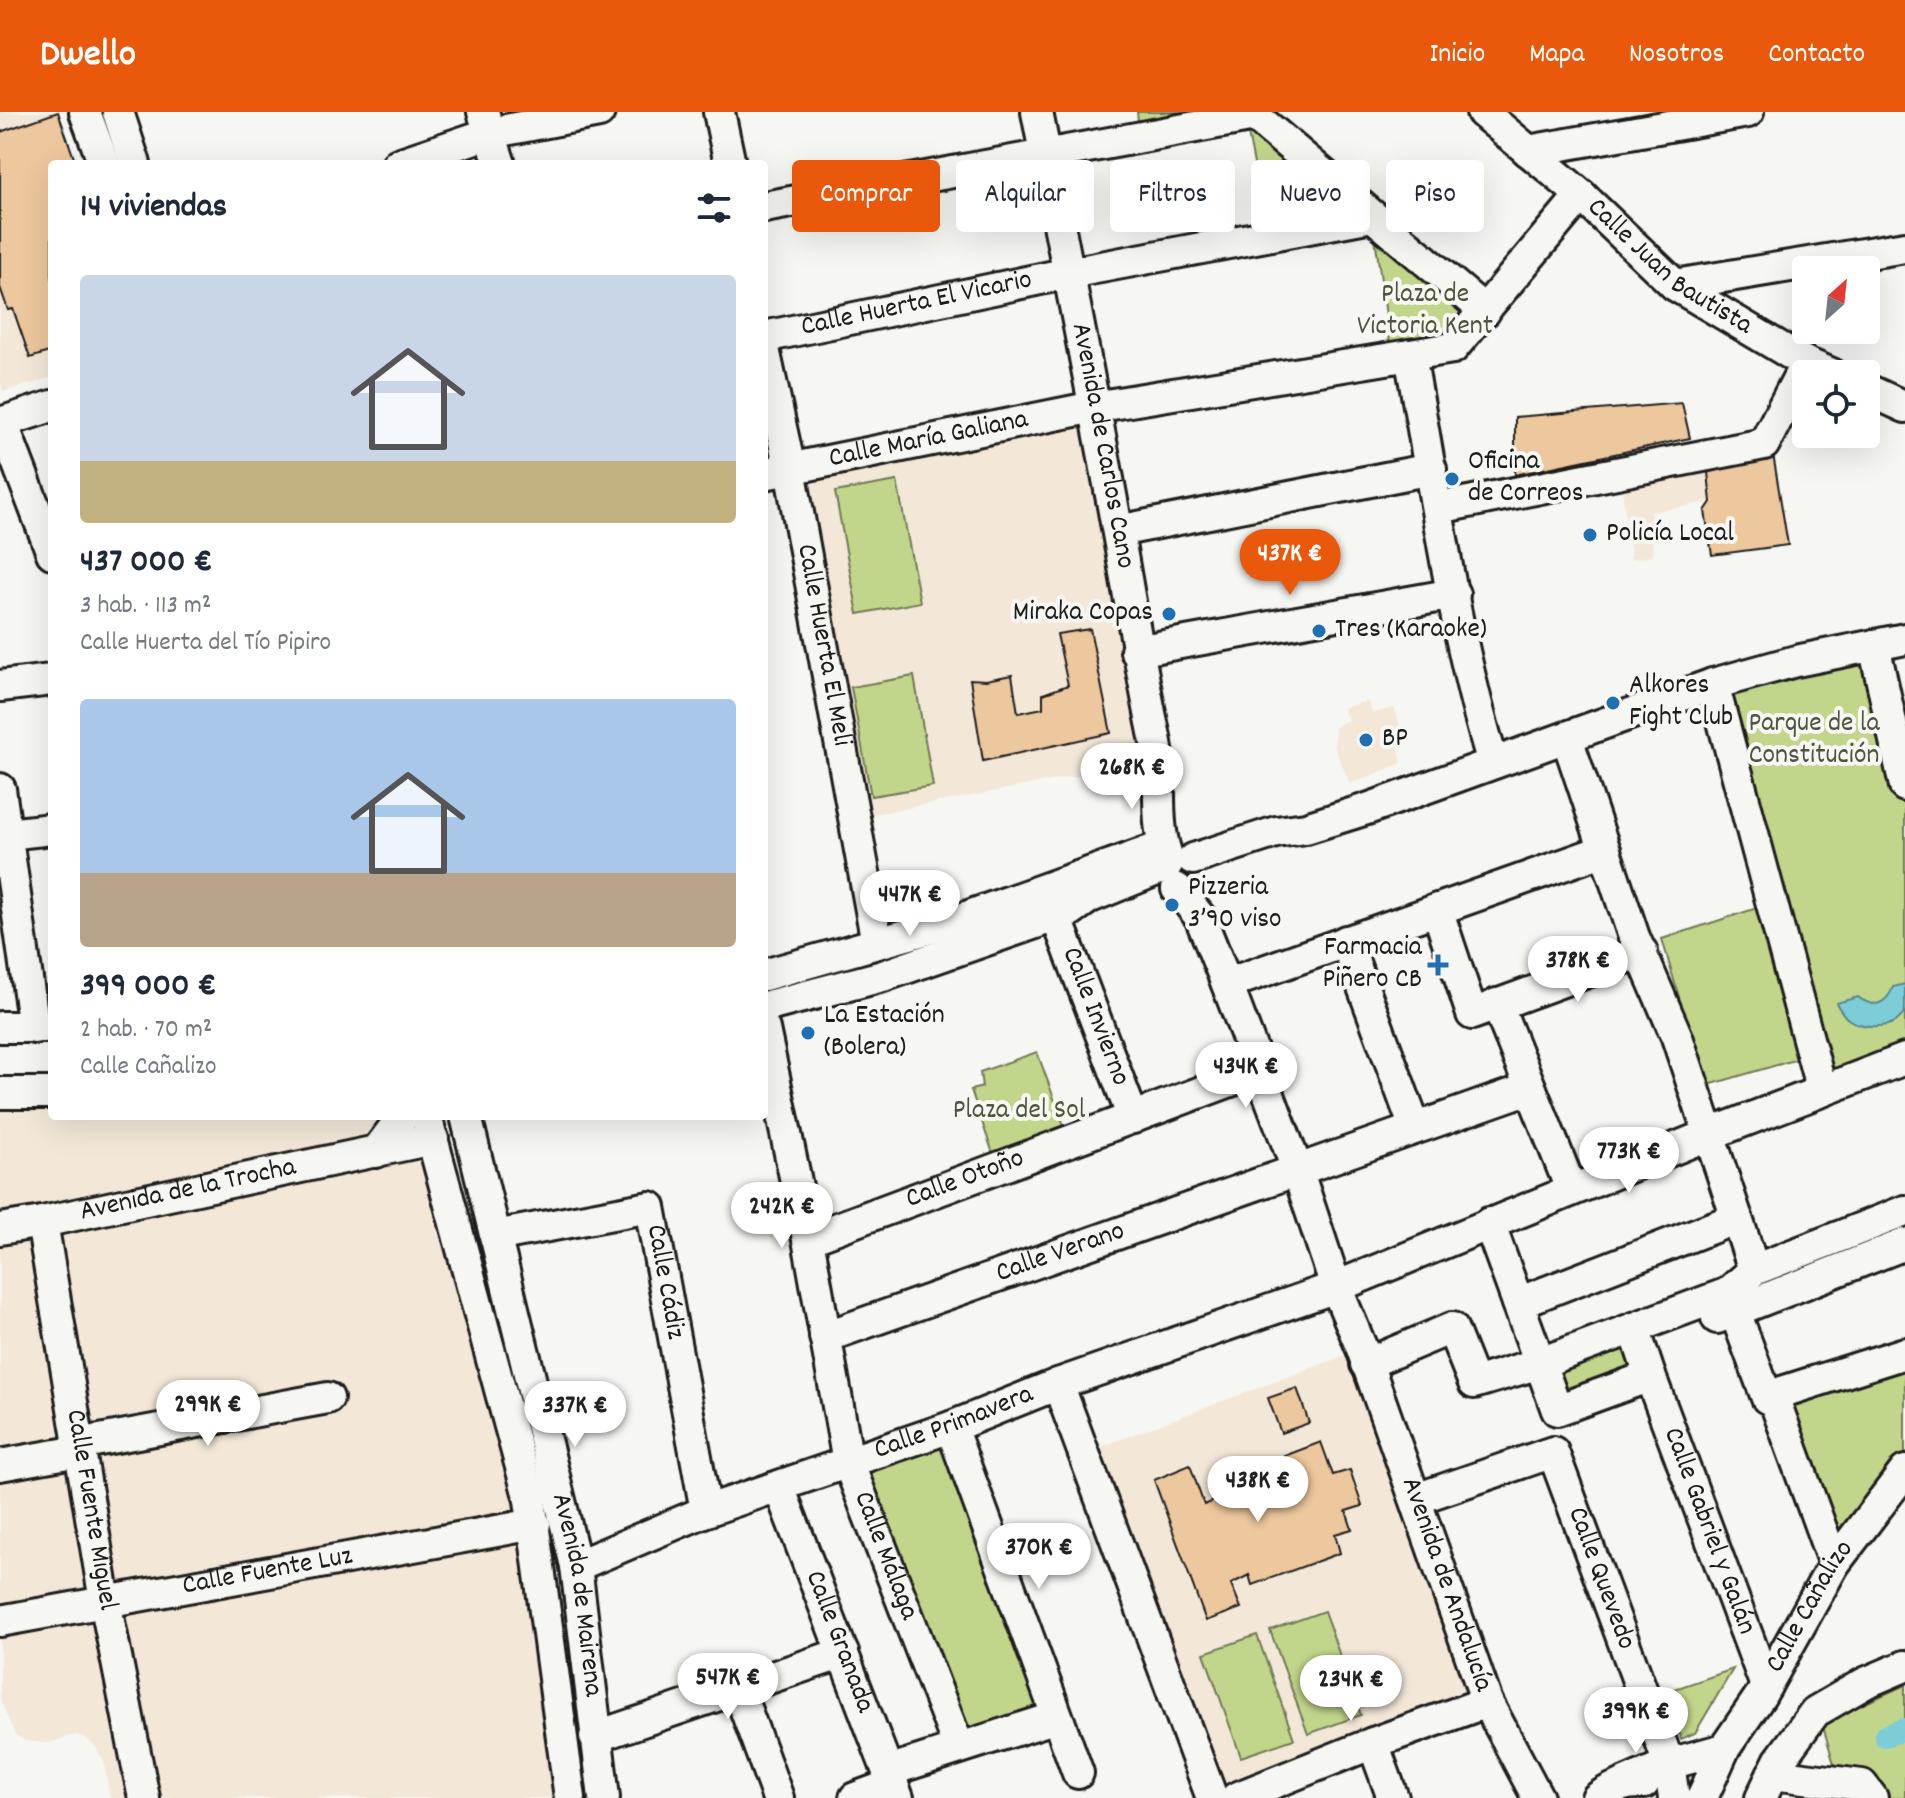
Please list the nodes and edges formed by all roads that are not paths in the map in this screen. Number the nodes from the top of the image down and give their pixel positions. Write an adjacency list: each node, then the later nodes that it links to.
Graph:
1 (85, 112): 12 (street)
2 (118, 112): 13 (street)
3 (599, 112): 9 (street)
4 (719, 112): 16 (street)
5 (1037, 112): 11 (street, Avenida de Carlos Cano)
6 (1482, 112): 10 (street, Calle Juan Bautista)
7 (1748, 112): 10 (street)
8 (1253, 114): 11 (street); 19 (street)
9 (486, 122): 14 (street); 15 (street)
10 (1528, 151): 17 (street, Calle Juan Bautista)
11 (1045, 154): 18 (street); 21 (street, Avenida de Carlos Cano)
12 (103, 160)
13 (134, 160)
14 (406, 160)
15 (499, 160)
16 (729, 160)
17 (1581, 195): 22 (street, Calle Juan Bautista); 23 (street, Calle María Galiana)
18 (768, 206)
19 (1372, 216): 21 (street, Calle Huerta El Vicario); 23 (street)
20 (1905, 247): 22 (street)
21 (1069, 273): 24 (street, Calle Huerta El Vicario); 31 (street, Avenida de Carlos Cano)
22 (1675, 285): 26 (street, Calle Juan Bautista)
23 (1485, 311): 25 (street, Calle María Galiana)
24 (768, 336)
25 (1410, 355): 31 (street, Calle María Galiana); 34 (street)
26 (1805, 360)
27 (768, 387): 35 (street, Calle Huerta El Meli)
28 (1880, 395): 32 (street)
29 (1792, 405): 36 (street)
30 (48, 407): 33 (street)
31 (1094, 407): 35 (street, Calle María Galiana); 37 (street, Avenida de Carlos Cano)
32 (1905, 407)
33 (1, 422): 38 (street)
34 (1431, 469): 36 (street); 37 (street)
35 (777, 472): 59 (street, Calle Huerta El Meli)
36 (1438, 508): 39 (street)
37 (1118, 531): 42 (street, Avenida de Carlos Cano)
38 (48, 540)
39 (1454, 594): 42 (street); 48 (street)
40 (1905, 639): 41 (street)
41 (1874, 645): 44 (street); 47 (street)
42 (1136, 651): 54 (street, Avenida de Carlos Cano)
43 (48, 680): 45 (street)
44 (1713, 684): 46 (street); 71 (street)
45 (0, 686)
46 (1567, 738): 48 (street); 53 (street)
47 (1901, 751): 49 (street)
48 (1493, 763): 54 (street)
49 (1905, 786)
50 (0, 796): 52 (street)
51 (48, 829): 52 (street)
52 (7, 834): 55 (street)
53 (1605, 850): 56 (street); 60 (street)
54 (1180, 869): 57 (street); 59 (street); 62 (street, Avenida de Andalucía)
55 (6, 875): 66 (street)
56 (1437, 909): 58 (street); 63 (street)
57 (1063, 913): 64 (street); 74 (street, Calle Invierno)
58 (1346, 941): 62 (street); 78 (street)
59 (877, 943): 61 (street)
60 (1642, 952): 63 (street); 79 (street)
61 (768, 969)
62 (1227, 984): 69 (street, Avenida de Andalucía)
63 (1497, 1004): 70 (street)
64 (768, 1006)
65 (0, 1027): 66 (street)
66 (43, 1028)
67 (768, 1048): 88 (street, Calle Málaga)
68 (1905, 1059): 71 (street, Calle Primavera)
69 (1260, 1070): 74 (street, Calle Otoño); 81 (street, Avenida de Andalucía)
70 (1530, 1088): 78 (street, Calle Verano); 82 (street)
71 (1822, 1091): 79 (street, Calle Primavera)
72 (0, 1093): 73 (street)
73 (48, 1093)
74 (1133, 1118): 88 (street, Calle Otoño)
75 (400, 1120): 80 (street)
76 (467, 1120): 87 (street, Avenida de Mairena)
77 (430, 1127): 80 (street, Avenida de la Trocha); 114 (street)
78 (1415, 1128): 81 (street, Calle Verano)
79 (1710, 1134): 82 (street, Calle Primavera); 89 (street)
80 (376, 1152): 84 (street, Avenida de la Trocha)
81 (1297, 1169): 93 (street, Avenida de Andalucía); 96 (street, Calle Verano)
82 (1571, 1189): 85 (street, Calle Primavera)
83 (1893, 1215): 90 (street); 91 (street)
84 (42, 1222): 86 (street, Avenida de la Trocha); 106 (street, Calle Fuente Miguel)
85 (1489, 1223): 93 (street, Calle Primavera); 95 (street)
86 (0, 1229)
87 (495, 1236): 113 (street, Calle Cádiz); 116 (street, Avenida de Mairena)
88 (808, 1239): 96 (street, Calle Málaga)
89 (1746, 1244): 91 (street); 94 (street); 95 (street)
90 (1898, 1246): 92 (street)
91 (1810, 1247): 92 (street)
92 (1820, 1276): 94 (street)
93 (1336, 1287): 100 (street, Avenida de Andalucía); 101 (street, Calle Primavera)
94 (1731, 1302): 97 (street); 103 (street)
95 (1518, 1303): 99 (street)
96 (825, 1337): 108 (street, Calle Málaga)
97 (1642, 1350): 99 (street); 104 (street); 121 (street, Calle Gabriel y Galán)
98 (1905, 1353): 103 (street)
99 (1540, 1363): 100 (street); 104 (street)
100 (1366, 1364): 112 (street, Avenida de Andalucía)
101 (1058, 1384): 105 (street, Calle Primavera); 140 (street)
102 (328, 1398): 106 (street)
103 (1775, 1402): 115 (street)
104 (1557, 1410): 107 (street, Calle Quevedo)
105 (951, 1427): 108 (street, Calle Primavera); 124 (street)
106 (79, 1448): 109 (street); 117 (street, Calle Fuente Miguel)
107 (1553, 1452): 112 (street); 129 (street, Calle Quevedo)
108 (848, 1462): 111 (street, Calle Primavera); 127 (street, Calle Málaga)
109 (0, 1465)
110 (1905, 1471): 115 (street, Calle Cañalizo)
111 (779, 1487): 113 (street, Calle Primavera); 119 (street, Calle Granada)
112 (1416, 1499): 123 (street, Avenida de Andalucía)
113 (706, 1511): 116 (street, Calle Primavera)
114 (535, 1524): 117 (street, Calle Fuente Luz); 137 (street)
115 (1834, 1564): 121 (street, Calle Cañalizo)
116 (576, 1566): 125 (street, Avenida de Mairena)
117 (105, 1601): 118 (street, Calle Fuente Luz); 136 (street, Calle Fuente Miguel)
118 (0, 1621)
119 (843, 1653): 122 (street); 132 (street, Calle Granada)
120 (1905, 1666): 133 (street)
121 (1766, 1686): 128 (street, Calle Cañalizo)
122 (738, 1689): 125 (street); 135 (street)
123 (1487, 1702): 126 (street); 143 (street, Avenida de Andalucía)
124 (1057, 1717): 127 (street); 130 (street)
125 (595, 1737): 138 (street, Avenida de Mairena)
126 (1373, 1743): 134 (street); 142 (street)
127 (959, 1748): 132 (street)
128 (1724, 1749): 129 (street); 146 (street, Calle Cañalizo)
129 (1669, 1764): 131 (street); 145 (street, Calle Quevedo)
130 (1078, 1773)
131 (1625, 1783): 144 (street); 145 (street)
132 (893, 1784): 139 (street)
133 (1767, 1786): 147 (street)
134 (1283, 1789): 141 (street)
135 (773, 1797)
136 (144, 1798)
137 (570, 1798)
138 (604, 1798)
139 (855, 1798)
140 (1212, 1798)
141 (1236, 1798)
142 (1393, 1798)
143 (1538, 1798)
144 (1598, 1798)
145 (1674, 1798)
146 (1702, 1798)
147 (1872, 1798)

